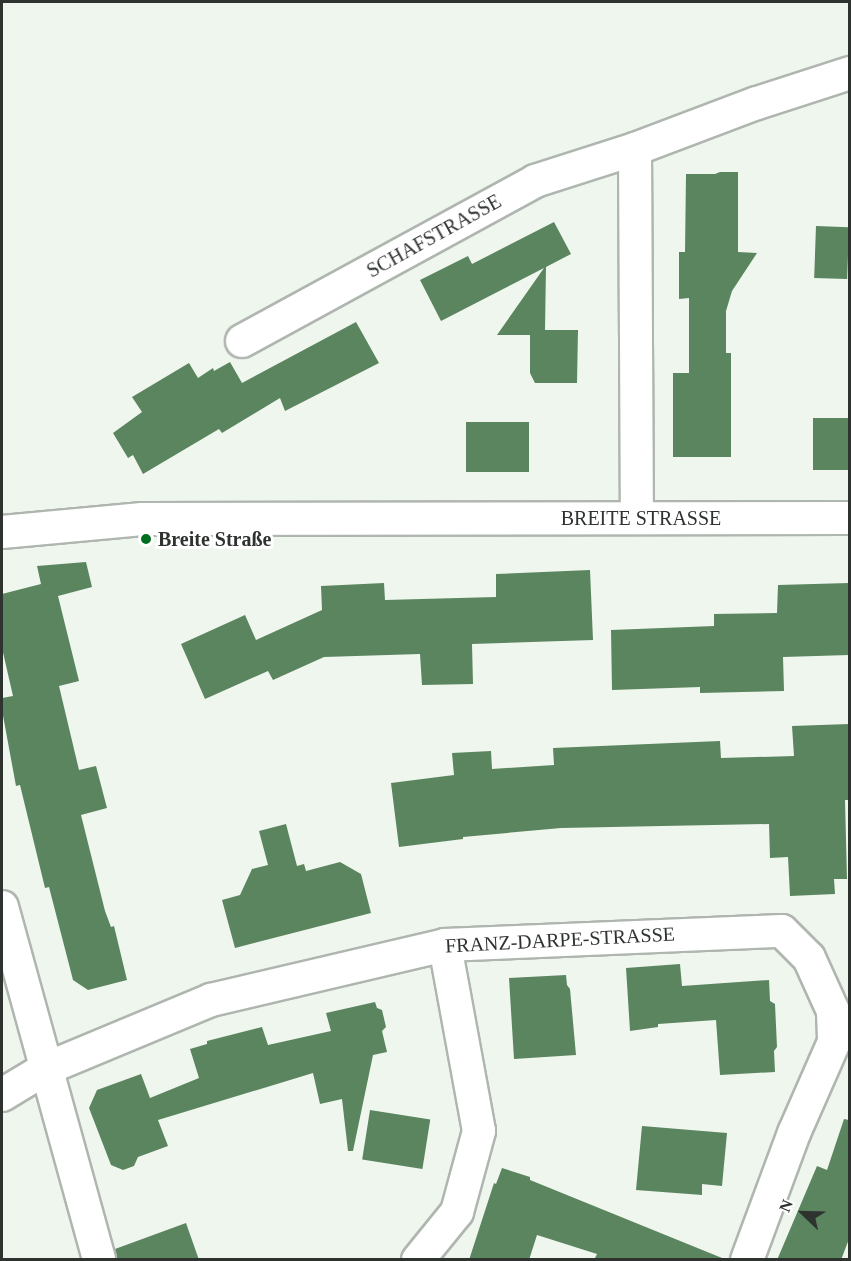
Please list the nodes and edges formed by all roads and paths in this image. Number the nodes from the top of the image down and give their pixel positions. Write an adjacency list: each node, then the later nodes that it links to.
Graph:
1 (849, 73): 2 (street, SCHAFSTRASSE)
2 (635, 149): 3 (street, SCHAFSTRASSE); 4 (street)
3 (242, 341)
4 (637, 518): 5 (street, BREITE STRASSE); 6 (street, BREITE STRASSE)
5 (849, 518)
6 (2, 532)
7 (2, 907): 10 (street)
8 (445, 945): 9 (street, FRANZ-DARPE-STRASSE); 10 (street, FRANZ-DARPE-STRASSE); 13 (street)
9 (841, 1002): 14 (street, FRANZ-DARPE-STRASSE)
10 (45, 1069): 11 (street, FRANZ-DARPE-STRASSE); 12 (street)
11 (2, 1095)
12 (99, 1260)
13 (418, 1260)
14 (747, 1260)

